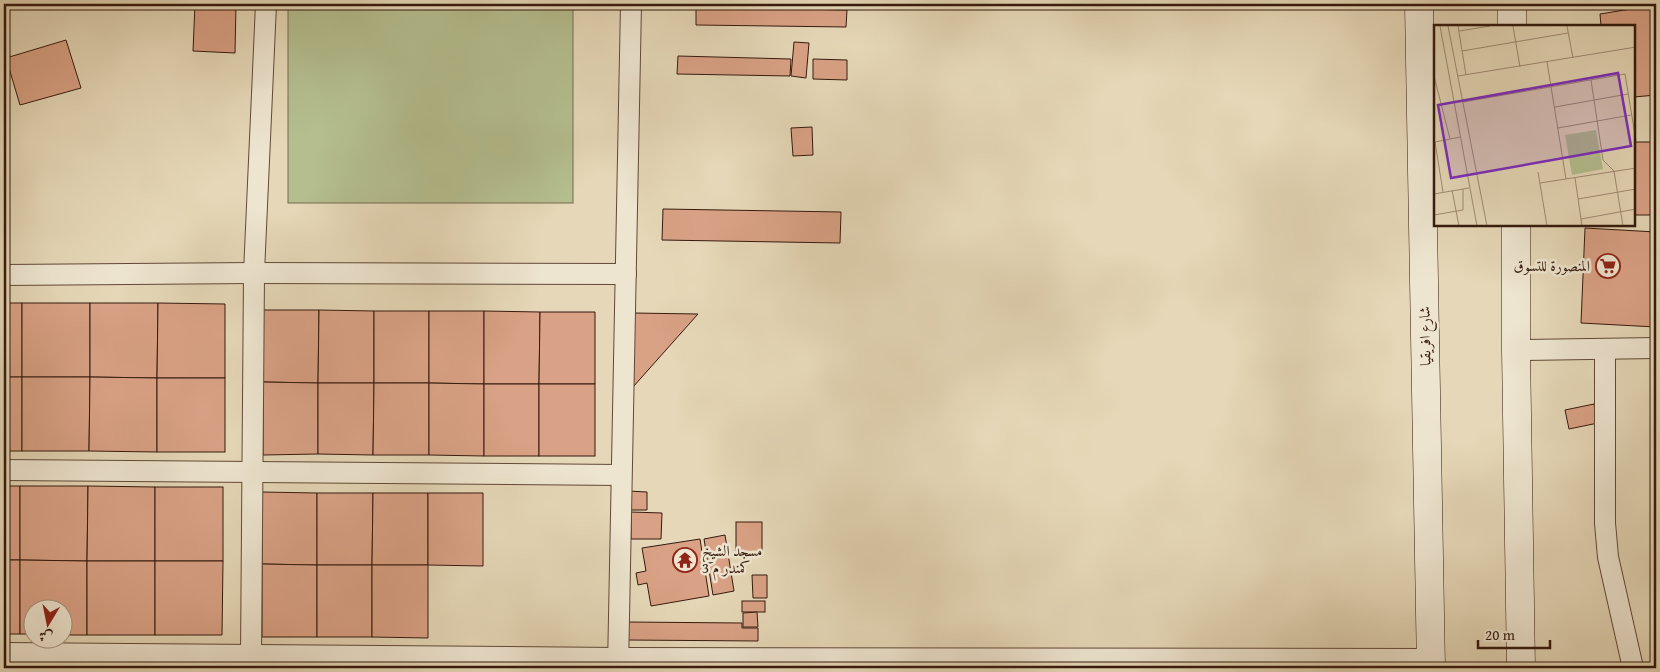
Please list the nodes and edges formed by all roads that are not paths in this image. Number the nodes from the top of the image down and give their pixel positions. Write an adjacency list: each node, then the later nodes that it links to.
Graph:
1 (266, 4): 8 (street)
2 (631, 4): 9 (street)
3 (1419, 4): 6 (street, شارع افريقيا)
4 (1512, 4): 5 (street)
5 (1512, 25)
6 (1428, 88): 20 (street, شارع افريقيا)
7 (1516, 226): 12 (street)
8 (254, 273): 9 (street); 10 (street); 15 (street)
9 (626, 274): 16 (street)
10 (4, 275)
11 (1656, 348): 13 (street)
12 (1516, 350): 13 (street); 21 (street)
13 (1605, 350): 22 (street)
14 (4, 470): 15 (street)
15 (252, 472): 16 (street); 18 (street)
16 (621, 475): 19 (street)
17 (4, 653): 18 (street)
18 (251, 654): 19 (street)
19 (618, 663): 20 (street)
20 (1431, 664)
21 (1521, 668)
22 (1633, 668)

